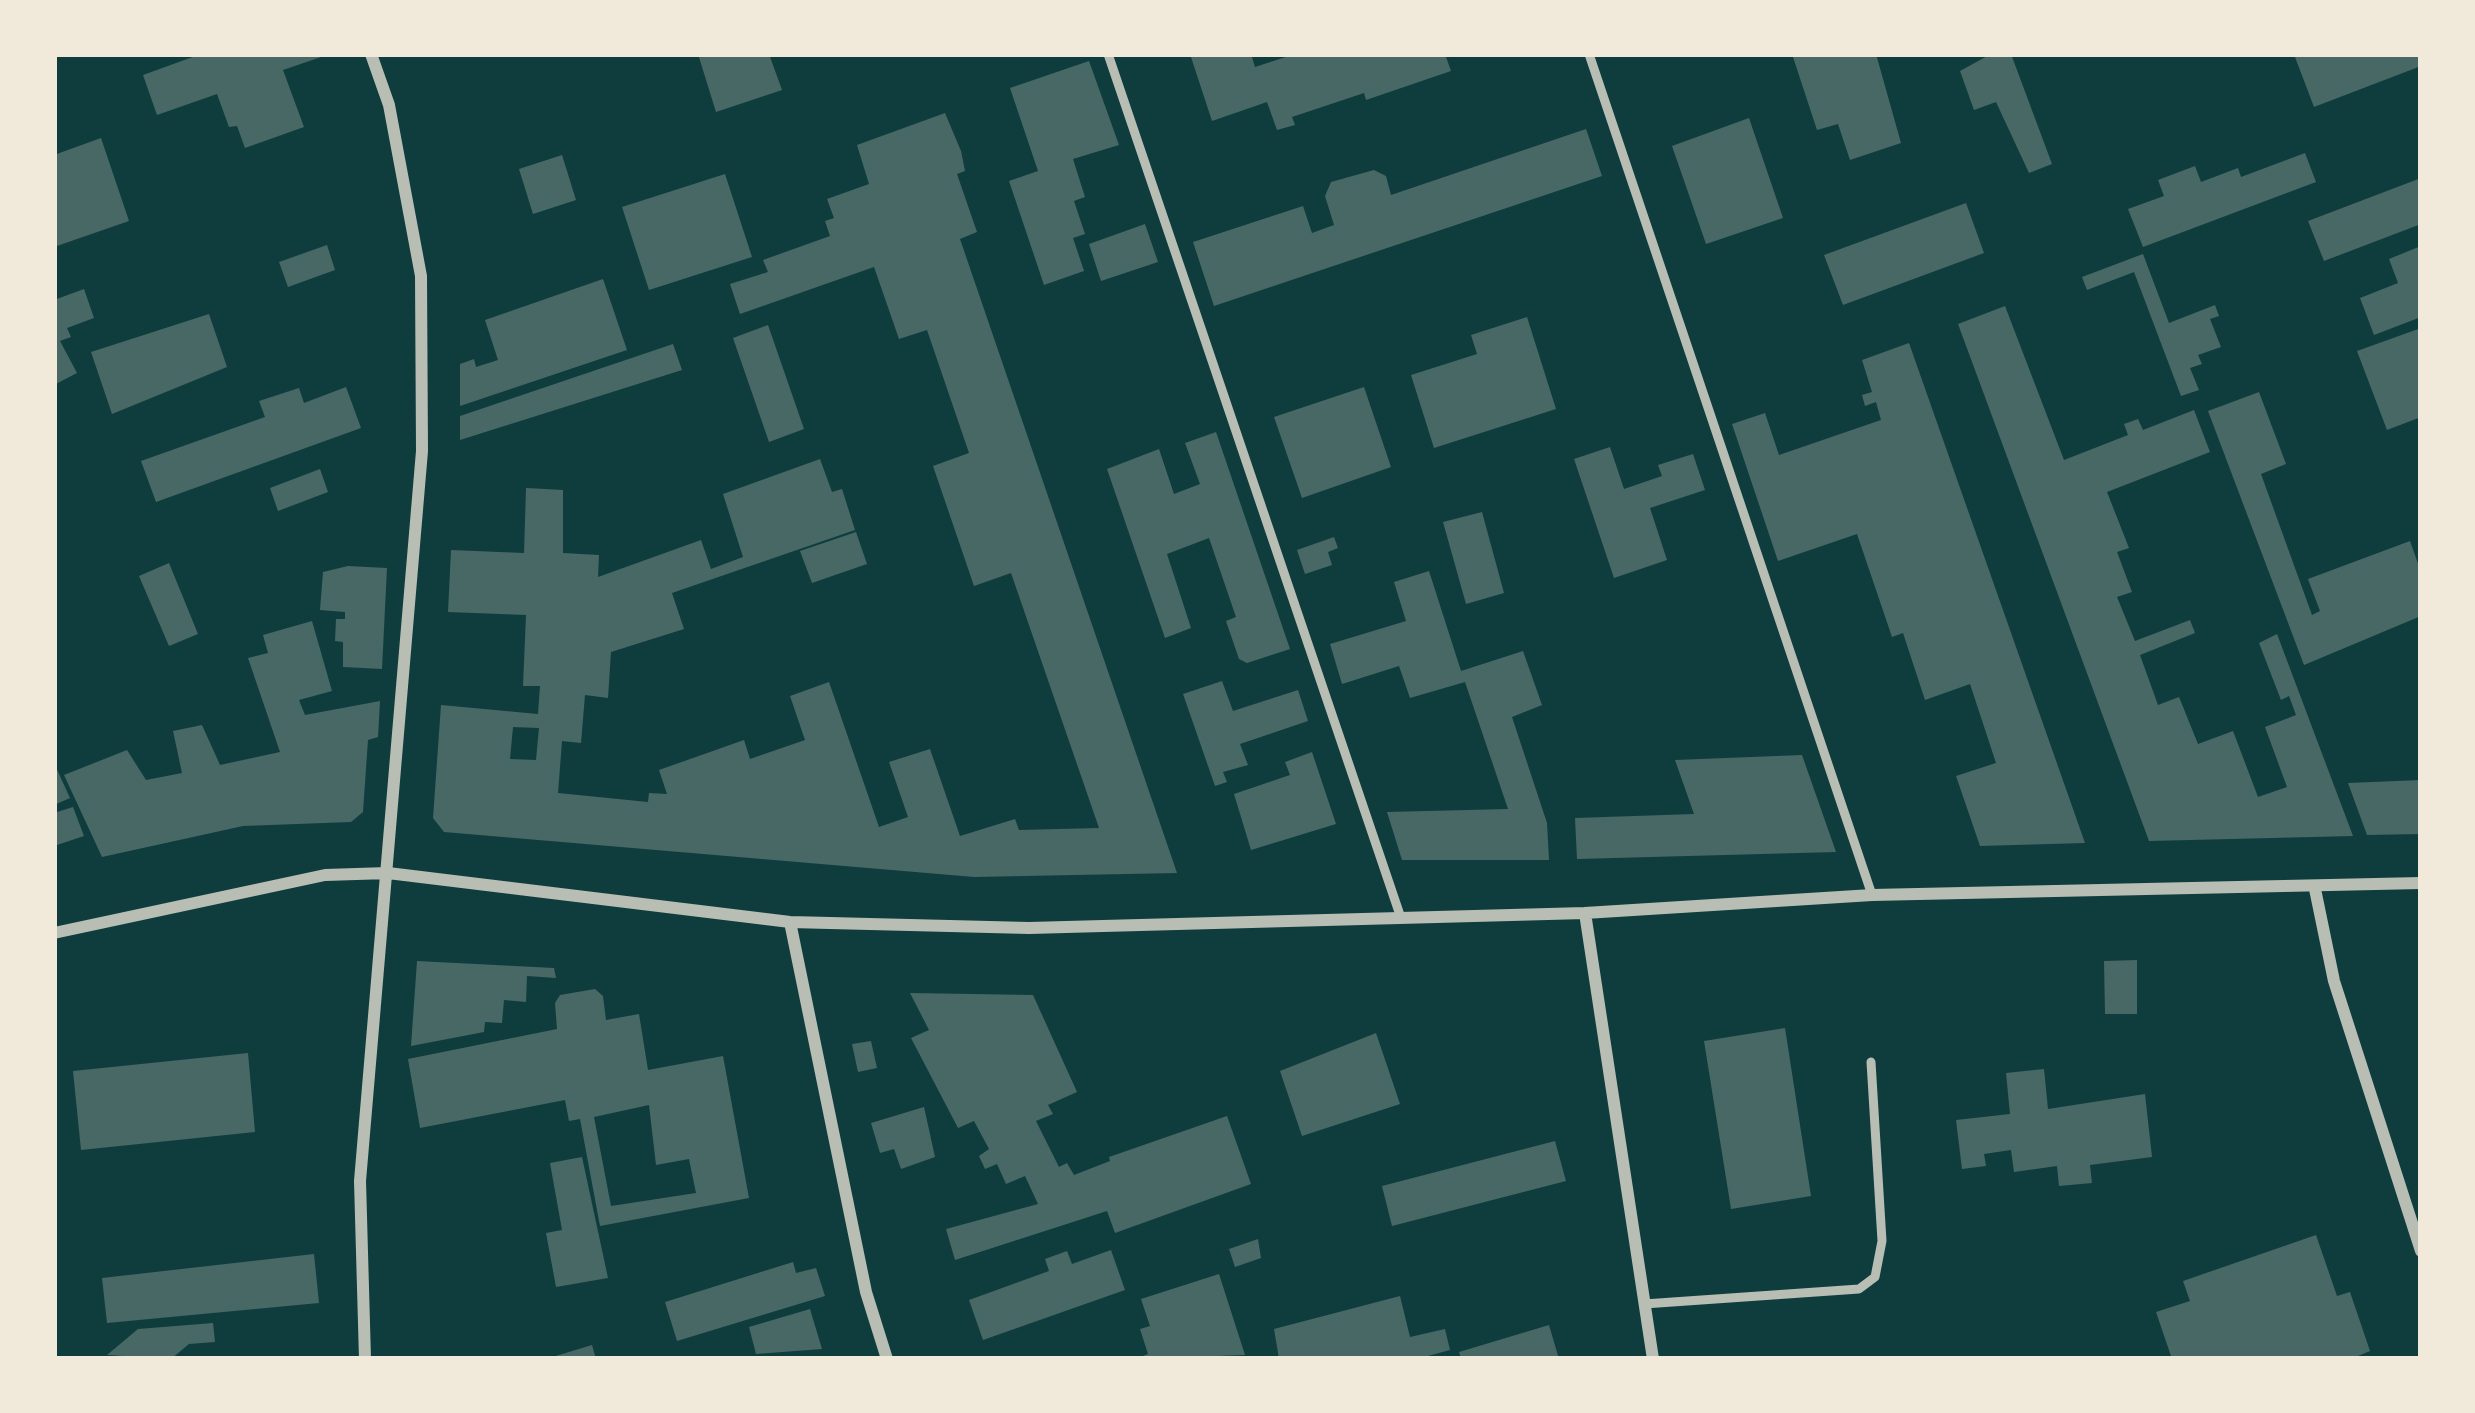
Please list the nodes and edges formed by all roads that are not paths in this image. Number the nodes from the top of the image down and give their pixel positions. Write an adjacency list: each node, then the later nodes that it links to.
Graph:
1 (371, 54): 4 (street)
2 (1108, 54): 9 (lane)
3 (1589, 54): 7 (lane)
4 (388, 873): 10 (street); 11 (street); 15 (street)
5 (2421, 883): 6 (street)
6 (2315, 889): 7 (street); 13 (street)
7 (1872, 896): 8 (street)
8 (1585, 913): 9 (street); 14 (street)
9 (1401, 918): 10 (street)
10 (790, 922): 16 (street)
11 (54, 933)
12 (1870, 1062): 14 (lane)
13 (2421, 1252)
14 (1645, 1304): 17 (street)
15 (365, 1359)
16 (887, 1359)
17 (1653, 1359)

